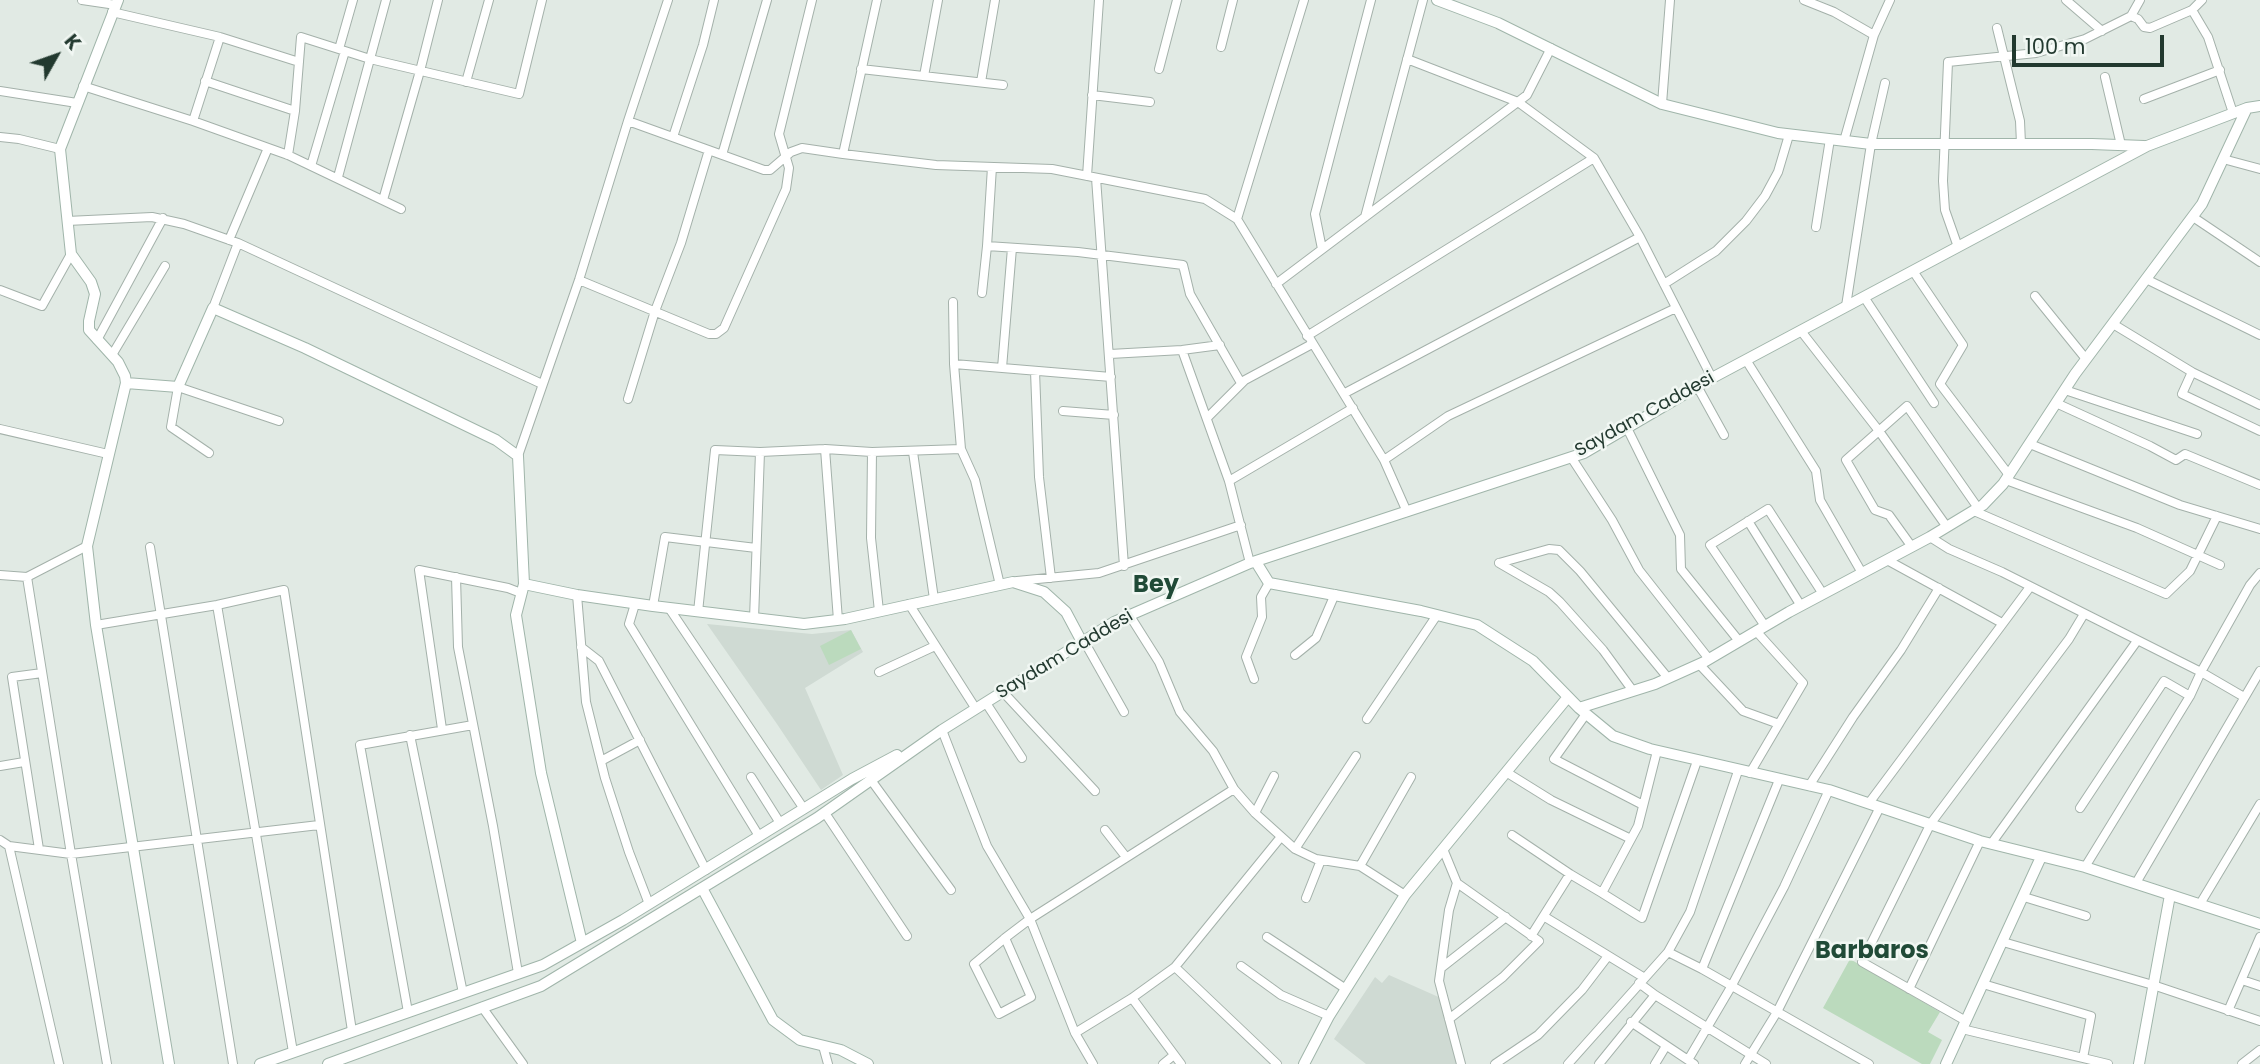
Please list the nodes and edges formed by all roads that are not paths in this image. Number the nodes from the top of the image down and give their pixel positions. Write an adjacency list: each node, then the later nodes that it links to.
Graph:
1 (82, 0): 27 (street)
2 (353, 0): 36 (street)
3 (386, 0): 38 (street)
4 (438, 0): 44 (street)
5 (489, 0): 48 (street)
6 (542, 0): 48 (street)
7 (668, 0): 65 (street)
8 (713, 0): 68 (street)
9 (767, 0): 81 (street)
10 (812, 0): 82 (street)
11 (877, 0): 41 (street)
12 (938, 0): 45 (street)
13 (995, 0): 49 (street)
14 (1099, 0): 54 (street)
15 (1177, 0): 42 (street)
16 (1233, 0): 34 (street)
17 (1304, 0): 95 (street)
18 (1371, 0): 104 (street)
19 (1423, 0): 39 (street)
20 (1437, 0): 35 (main road)
21 (1670, 0): 59 (street)
22 (1804, 0): 32 (street)
23 (1891, 0): 32 (street)
24 (2066, 0): 31 (street)
25 (2140, 0): 29 (street)
26 (2202, 0): 28 (street)
27 (115, 6): 33 (street); 52 (main road)
28 (2192, 10): 29 (street); 43 (street)
29 (2131, 16): 31 (street)
30 (1997, 28): 37 (street)
31 (2102, 31): 37 (street)
32 (1874, 35): 70 (street)
33 (220, 37): 40 (street); 47 (street)
34 (1221, 47)
35 (1551, 48): 57 (street); 59 (main road)
36 (342, 50): 38 (street); 40 (street); 85 (street)
37 (2004, 56): 72 (street); 73 (street)
38 (370, 59): 44 (street); 88 (street)
39 (1408, 59): 57 (street); 92 (street)
40 (299, 62): 62 (street)
41 (861, 69): 45 (street); 79 (street)
42 (1159, 69)
43 (2220, 70): 55 (street); 63 (street)
44 (420, 71): 48 (street); 90 (street)
45 (924, 76): 49 (street)
46 (2105, 77): 74 (street)
47 (205, 82): 62 (street); 64 (street)
48 (466, 82)
49 (981, 82): 51 (street)
50 (1885, 83): 71 (street)
51 (1003, 85)
52 (83, 86): 58 (main road); 64 (street)
53 (0, 91): 58 (street)
54 (1092, 95): 56 (street); 89 (street)
55 (2144, 99)
56 (1150, 102)
57 (1518, 102): 83 (street); 92 (street)
58 (77, 103): 77 (main road)
59 (1662, 104): 66 (main road)
60 (2260, 106): 61 (main road, Saydam Caddesi)
61 (2247, 108): 63 (main road, Saydam Caddesi); 84 (main road)
62 (295, 111): 80 (street)
63 (2233, 113): 75 (main road, Saydam Caddesi)
64 (193, 121): 76 (street)
65 (628, 121): 68 (street); 111 (street)
66 (1789, 135): 69 (main road); 113 (street)
67 (0, 137): 77 (street)
68 (673, 137): 78 (street)
69 (1830, 139): 70 (main road); 97 (street)
70 (1844, 141): 71 (main road)
71 (1871, 144): 72 (main road); 119 (street)
72 (1944, 144): 73 (main road); 102 (street)
73 (2021, 144): 74 (main road)
74 (2121, 145): 75 (main road)
75 (2147, 146): 102 (main road, Saydam Caddesi)
76 (268, 148): 80 (street); 99 (street)
77 (60, 149): 96 (main road)
78 (709, 150): 81 (street); 122 (street)
79 (843, 154): 82 (street); 86 (street)
80 (288, 155): 85 (street)
81 (722, 155): 82 (street)
82 (786, 156): 122 (street)
83 (1594, 158): 98 (street); 127 (street)
84 (2223, 159): 87 (street); 93 (main road)
85 (311, 166): 88 (street)
86 (992, 167): 89 (street); 101 (street)
87 (2260, 169)
88 (338, 177): 90 (street)
89 (1091, 177): 95 (street); 106 (street)
90 (383, 200): 91 (street)
91 (401, 209)
92 (1365, 217): 104 (street)
93 (2193, 217): 107 (street); 110 (main road)
94 (163, 218): 96 (street); 99 (street); 126 (street)
95 (1237, 219): 112 (street)
96 (67, 221): 105 (main road)
97 (1815, 227)
98 (1640, 237): 113 (street); 146 (street)
99 (229, 240): 100 (street)
100 (238, 243): 120 (street); 142 (street)
101 (987, 246): 103 (street); 115 (street)
102 (1958, 247): 109 (main road, Saydam Caddesi)
103 (1012, 248): 106 (street); 135 (street)
104 (1322, 249): 112 (street)
105 (71, 254): 114 (street); 126 (main road)
106 (1102, 256): 128 (street); 130 (street)
107 (2260, 262)
108 (165, 266): 131 (street)
109 (1913, 271): 117 (main road, Saydam Caddesi); 173 (street)
110 (2146, 279): 123 (main road); 125 (street)
111 (579, 280): 122 (street); 142 (street)
112 (1276, 284): 127 (street)
113 (1664, 284): 121 (street)
114 (0, 290)
115 (982, 293)
116 (2035, 296): 132 (street)
117 (1864, 297): 119 (main road, Saydam Caddesi); 148 (street)
118 (953, 302): 134 (street)
119 (1846, 306): 124 (main road, Saydam Caddesi)
120 (213, 308): 144 (main road); 170 (main road)
121 (1676, 308): 139 (street); 172 (street)
122 (655, 311): 147 (street)
123 (2113, 324): 132 (main road); 137 (street)
124 (1801, 331): 133 (main road, Saydam Caddesi); 158 (street)
125 (2260, 335)
126 (97, 340): 131 (main road)
127 (1310, 340): 141 (street); 146 (street)
128 (1220, 345): 129 (street); 141 (street)
129 (1182, 350): 130 (street); 154 (street)
130 (1110, 354): 138 (street)
131 (112, 355): 140 (main road)
132 (2086, 359): 145 (main road)
133 (1746, 360): 139 (main road, Saydam Caddesi); 194 (street)
134 (954, 364): 135 (street); 164 (street)
135 (1002, 368): 136 (street)
136 (1035, 371): 138 (street); 199 (street)
137 (2192, 372): 150 (street); 159 (street)
138 (1111, 377): 153 (street)
139 (1713, 377): 143 (main road, Saydam Caddesi)
140 (126, 383): 144 (main road); 169 (main road)
141 (1241, 383): 154 (street)
142 (542, 384): 170 (street)
143 (1697, 386): 156 (main road, Saydam Caddesi); 161 (street)
144 (178, 387): 155 (street); 168 (street)
145 (2065, 390): 149 (main road); 160 (street)
146 (1345, 393): 151 (street)
147 (628, 399)
148 (1934, 403)
149 (2056, 403): 162 (main road); 175 (street)
150 (2260, 405)
151 (1353, 408): 172 (street); 174 (street)
152 (1063, 411): 153 (street)
153 (1114, 415): 193 (street)
154 (1208, 417): 174 (street)
155 (279, 421)
156 (1626, 428): 171 (main road, Saydam Caddesi); 227 (street)
157 (0, 429): 169 (street)
158 (1879, 431): 176 (street); 181 (street); 187 (street)
159 (2260, 431)
160 (2197, 434)
161 (1724, 435)
162 (2029, 444): 173 (main road); 178 (street)
163 (825, 449): 165 (street); 166 (street); 223 (street)
164 (961, 449): 167 (street); 202 (street)
165 (760, 452): 184 (street); 188 (street)
166 (872, 452): 167 (street); 216 (street)
167 (913, 452): 209 (street)
168 (209, 453)
169 (108, 454): 185 (main road)
170 (518, 456): 204 (main road)
171 (1571, 457): 177 (main road, Saydam Caddesi); 233 (street)
172 (1384, 460): 177 (street)
173 (2008, 477): 176 (main road); 189 (street)
174 (1229, 481): 180 (street)
175 (2260, 485)
176 (1976, 510): 181 (main road); 189 (street)
177 (1407, 512): 191 (main road, Saydam Caddesi)
178 (2217, 516): 182 (street); 189 (street)
179 (1748, 521): 207 (street); 214 (street); 226 (street)
180 (1241, 525): 191 (street); 193 (street)
181 (1947, 527): 183 (main road)
182 (2260, 529)
183 (1930, 537): 187 (main road); 203 (street)
184 (707, 544): 188 (street); 213 (street); 217 (street)
185 (87, 546): 197 (street); 225 (main road)
186 (150, 547): 218 (street)
187 (1912, 547): 190 (main road)
188 (756, 548): 222 (street)
189 (2198, 555): 192 (street)
190 (1887, 561): 194 (main road); 205 (street)
191 (1253, 563): 201 (main road); 221 (main road, Saydam Caddesi)
192 (2220, 565)
193 (1124, 566): 199 (street)
194 (1862, 573): 207 (main road)
195 (2260, 573): 236 (street)
196 (0, 575): 197 (street)
197 (27, 577): 237 (street)
198 (456, 577): 204 (street); 250 (street); 251 (street)
199 (1051, 578): 200 (street)
200 (1013, 582): 202 (main road); 229 (main road)
201 (1269, 583): 206 (main road); 239 (street)
202 (1000, 585): 209 (main road)
203 (2030, 587): 219 (street); 224 (street)
204 (522, 588): 208 (main road); 328 (main road)
205 (1939, 589): 224 (street); 269 (street)
206 (1335, 594): 220 (main road); 232 (street)
207 (1824, 594): 214 (main road)
208 (577, 595): 210 (main road); 231 (street)
209 (934, 599): 211 (main road)
210 (635, 604): 213 (main road); 286 (street)
211 (909, 604): 216 (main road); 230 (street)
212 (217, 605): 218 (street); 282 (street); 284 (street)
213 (653, 606): 215 (main road)
214 (1801, 606): 226 (main road)
215 (669, 608): 217 (main road); 276 (street)
216 (879, 611): 223 (main road)
217 (698, 612): 222 (main road)
218 (160, 614): 225 (street); 288 (street)
219 (2084, 614): 228 (street); 281 (street)
220 (1437, 615): 243 (main road); 248 (street)
221 (1129, 616): 229 (main road, Saydam Caddesi); 270 (street)
222 (754, 619): 223 (main road)
223 (838, 620)
224 (2002, 622): 275 (street)
225 (96, 625): 294 (main road)
226 (1760, 629): 227 (main road); 249 (street)
227 (1739, 641): 233 (main road)
228 (2137, 641): 236 (street); 292 (street)
229 (1084, 642): 241 (main road, Saydam Caddesi); 247 (street)
230 (935, 646): 235 (street); 245 (street)
231 (581, 647): 254 (street); 258 (street)
232 (1295, 655)
233 (1704, 661): 238 (main road); 249 (street)
234 (2260, 671): 244 (street)
235 (879, 672)
236 (2201, 672): 242 (street); 244 (street)
237 (41, 673): 260 (street); 298 (street)
238 (1668, 678): 240 (main road); 240 (street)
239 (1254, 679)
240 (1633, 691): 246 (main road)
241 (1003, 692): 245 (main road, Saydam Caddesi); 271 (street)
242 (2190, 696): 277 (street); 303 (street)
243 (1568, 697): 246 (main road); 262 (main road)
244 (2244, 697): 307 (street)
245 (981, 706): 252 (main road, Saydam Caddesi); 257 (street)
246 (1582, 711): 255 (main road); 274 (street)
247 (1124, 712)
248 (1367, 719)
249 (1779, 724): 263 (street)
250 (473, 725): 251 (street); 335 (street)
251 (442, 729): 253 (street)
252 (942, 730): 267 (main road); 276 (main road); 320 (street)
253 (410, 735): 344 (street); 349 (street)
254 (639, 740): 258 (street); 304 (street)
255 (1657, 751): 259 (main road); 274 (street)
256 (1356, 756): 296 (street)
257 (1022, 758)
258 (601, 761): 315 (street)
259 (1697, 761): 263 (main road); 310 (street)
260 (24, 762): 261 (street); 295 (street)
261 (0, 766)
262 (1506, 772): 289 (street); 297 (main road)
263 (1744, 772): 268 (main road); 329 (street)
264 (1274, 776): 279 (street)
265 (751, 777): 280 (street)
266 (1411, 777): 302 (street)
267 (871, 780): 278 (main road); 309 (street)
268 (1779, 780): 269 (main road); 334 (street)
269 (1809, 786): 272 (main road)
270 (1234, 789): 279 (street); 299 (street)
271 (1095, 790)
272 (1829, 790): 275 (main road); 341 (street)
273 (2260, 804): 316 (street)
274 (1643, 805): 289 (street)
275 (1875, 805): 281 (main road); 350 (street)
276 (804, 808): 280 (main road)
277 (2080, 808)
278 (825, 813): 308 (main road); 322 (street)
279 (1255, 813): 287 (street)
280 (780, 823): 286 (main road)
281 (1931, 823): 291 (main road); 343 (street)
282 (319, 825): 284 (street); 357 (street)
283 (1105, 830): 299 (street)
284 (256, 832): 288 (street); 362 (street)
285 (1512, 835): 305 (street)
286 (759, 836): 304 (main road)
287 (1280, 838): 296 (street); 332 (street)
288 (198, 839): 294 (street); 370 (street)
289 (1631, 839): 310 (street)
290 (0, 840): 293 (street)
291 (1980, 841): 292 (main road); 343 (street)
292 (1991, 844): 300 (main road)
293 (9, 846): 295 (street); 367 (street)
294 (133, 846): 298 (street); 369 (main road)
295 (39, 849): 298 (street)
296 (1295, 849): 301 (street)
297 (1443, 849): 306 (street); 311 (main road)
298 (71, 854): 368 (street)
299 (1126, 857): 320 (street)
300 (2041, 857): 303 (main road); 313 (main road)
301 (1321, 860): 302 (street); 314 (street)
302 (1360, 866): 311 (street)
303 (2085, 867): 307 (main road)
304 (706, 870): 315 (main road)
305 (1570, 874): 310 (street); 319 (street)
306 (1457, 883): 318 (street); 333 (street)
307 (2136, 883): 312 (main road)
308 (702, 888): 347 (main road); 359 (main road)
309 (951, 890)
310 (1602, 893)
311 (1405, 895): 342 (main road)
312 (2170, 895): 316 (main road); 339 (main road)
313 (2024, 897): 317 (street); 327 (main road)
314 (1306, 898)
315 (649, 904): 328 (main road)
316 (2200, 904): 321 (main road)
317 (2086, 916)
318 (1506, 917): 323 (street); 333 (street)
319 (1545, 917): 323 (street); 330 (street)
320 (1030, 919): 324 (street); 358 (street)
321 (2260, 924)
322 (907, 936)
323 (1531, 936): 352 (street)
324 (1005, 937): 324 (street)
325 (1267, 937): 342 (street)
326 (2260, 937): 337 (street)
327 (2003, 942): 338 (main road); 339 (street)
328 (582, 943): 335 (main road)
329 (1668, 952): 334 (street); 336 (street)
330 (1608, 956): 336 (street); 382 (street)
331 (1241, 966): 351 (street)
332 (1175, 967): 346 (street); 379 (street)
333 (1441, 968): 352 (street)
334 (1702, 969): 341 (street)
335 (518, 974): 344 (main road)
336 (1641, 980): 345 (street); 383 (street)
337 (2242, 980): 340 (street); 348 (street)
338 (1983, 984): 355 (main road); 365 (street)
339 (2153, 985): 348 (street); 391 (main road)
340 (2260, 986)
341 (1731, 987): 350 (street); 356 (street)
342 (1346, 989): 351 (main road)
343 (1909, 989): 355 (street)
344 (463, 993): 349 (main road)
345 (1655, 995): 354 (street); 356 (street)
346 (1132, 999): 358 (street); 363 (street)
347 (482, 1007): 372 (main road); 373 (street)
348 (2228, 1011): 353 (street)
349 (408, 1012): 357 (main road)
350 (1777, 1012): 364 (street); 388 (street)
351 (1329, 1016): 380 (main road)
352 (1449, 1019): 381 (street)
353 (2260, 1021)
354 (1631, 1022): 360 (street); 384 (street)
355 (1964, 1025): 365 (street); 389 (main road)
356 (1707, 1028): 364 (street); 366 (street)
357 (352, 1031): 362 (main road)
358 (1075, 1033): 376 (street)
359 (823, 1046): 374 (street); 375 (main road)
360 (1666, 1046): 366 (street); 385 (street)
361 (2260, 1050): 392 (street)
362 (293, 1052): 371 (main road)
363 (1174, 1055): 377 (street); 378 (street)
364 (1751, 1056): 386 (street); 387 (street)
365 (2083, 1058): 390 (street)
366 (1691, 1062)
367 (59, 1064)
368 (107, 1064)
369 (169, 1064)
370 (233, 1064)
371 (260, 1064)
372 (328, 1064)
373 (523, 1064)
374 (828, 1064)
375 (867, 1064)
376 (1093, 1064)
377 (1164, 1064)
378 (1181, 1064)
379 (1278, 1064)
380 (1304, 1064)
381 (1461, 1064)
382 (1495, 1064)
383 (1568, 1064)
384 (1599, 1064)
385 (1655, 1064)
386 (1745, 1064)
387 (1766, 1064)
388 (1869, 1064)
389 (1946, 1064)
390 (2108, 1064)
391 (2139, 1064)
392 (2242, 1064)

